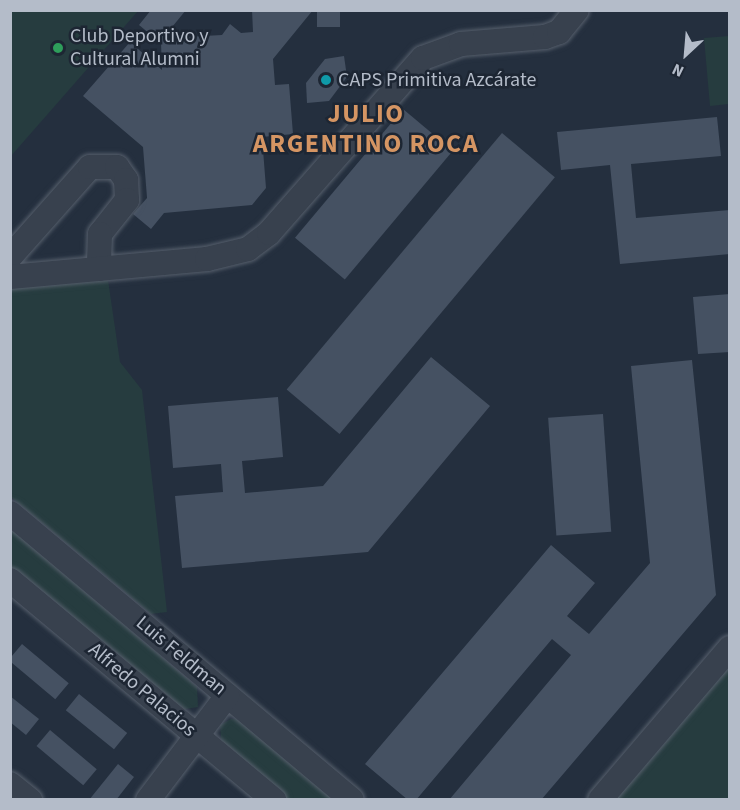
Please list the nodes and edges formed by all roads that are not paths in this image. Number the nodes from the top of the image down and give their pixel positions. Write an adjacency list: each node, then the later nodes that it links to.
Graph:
1 (577, 10): 3 (street)
2 (10, 257): 3 (street)
3 (99, 269): 4 (street)
4 (10, 277)
5 (10, 513): 8 (street, Luis Feldman)
6 (10, 580): 9 (street, Alfredo Palacios)
7 (729, 648): 15 (street)
8 (227, 696): 9 (street); 14 (street, Luis Feldman)
9 (196, 735): 12 (street); 13 (street, Alfredo Palacios)
10 (10, 784): 11 (street)
11 (30, 800)
12 (147, 800)
13 (274, 800)
14 (351, 800)
15 (600, 800)

